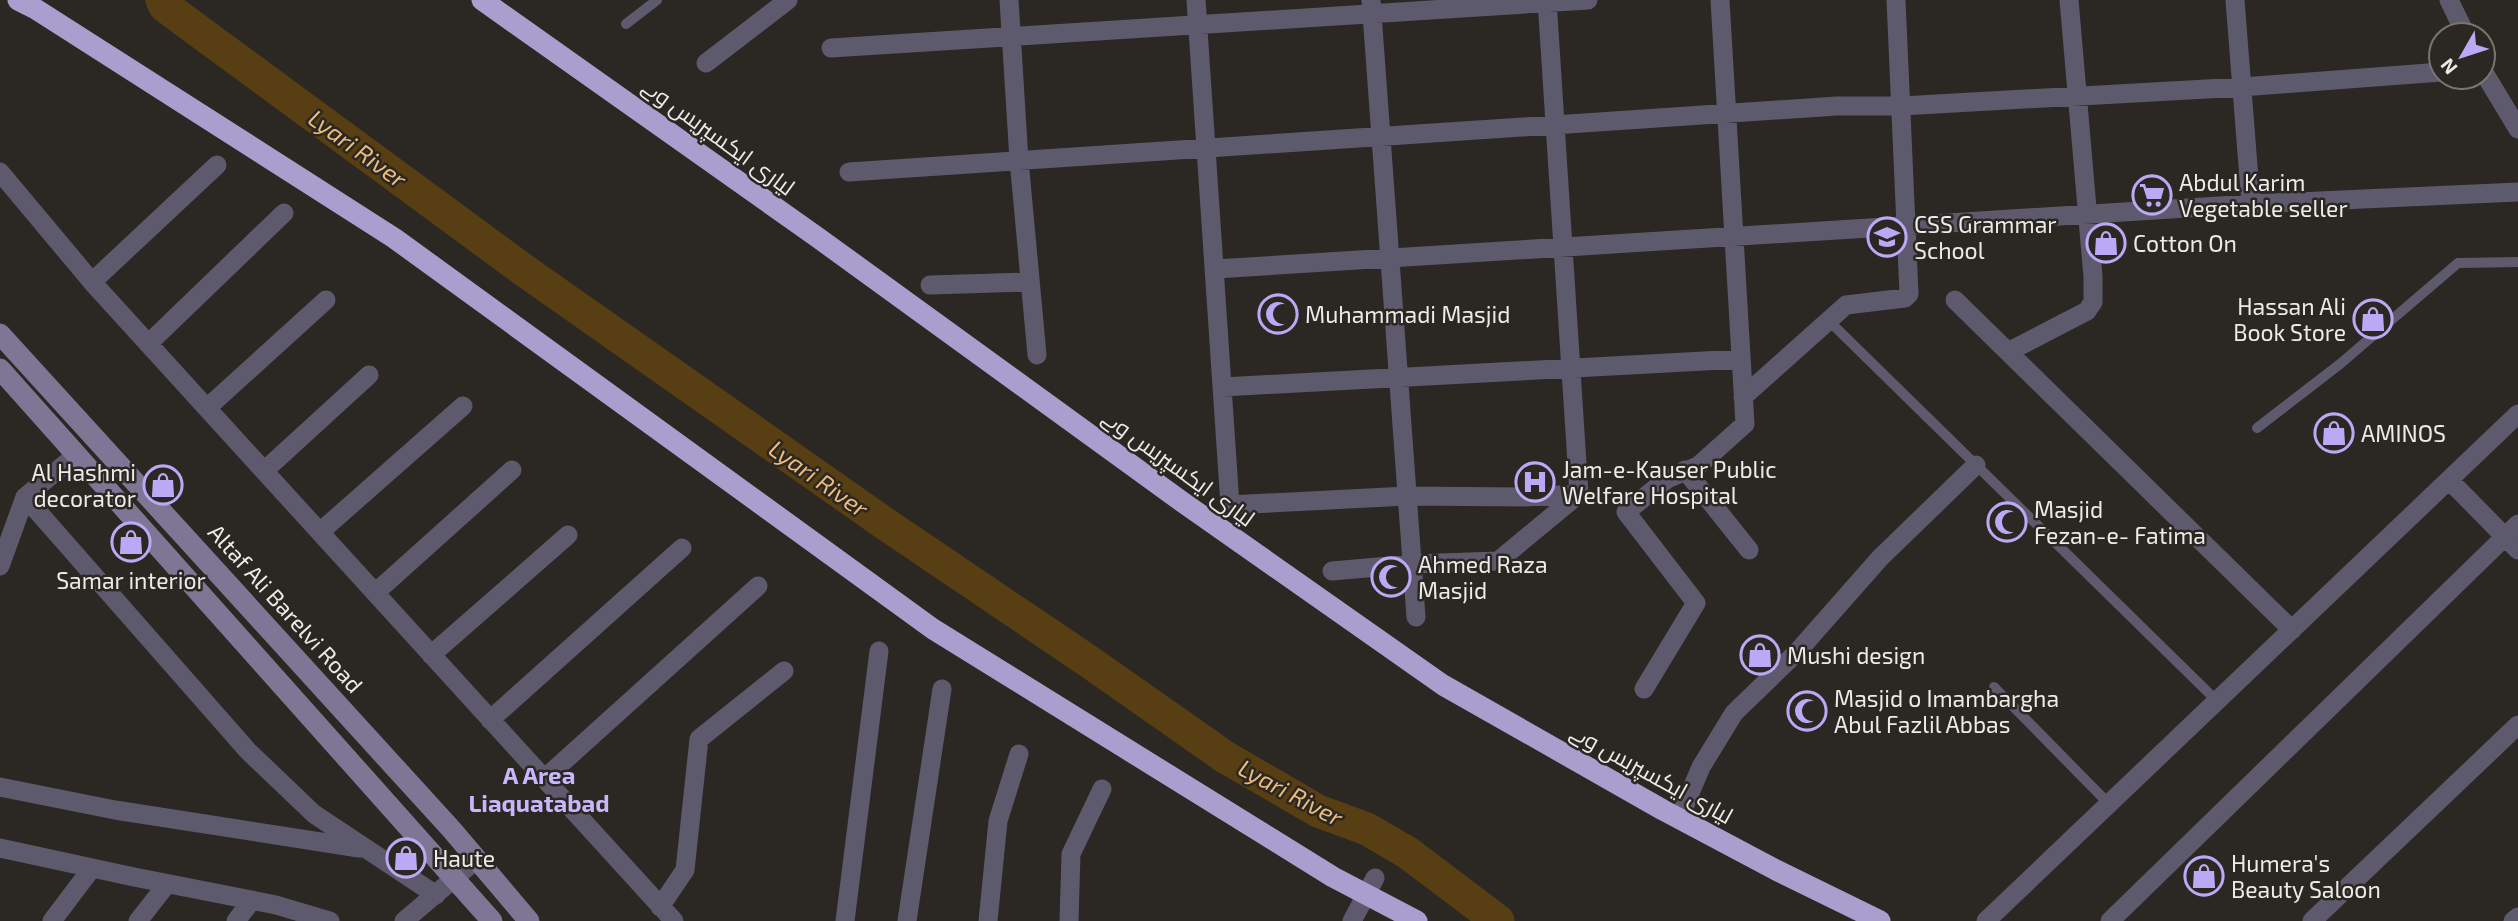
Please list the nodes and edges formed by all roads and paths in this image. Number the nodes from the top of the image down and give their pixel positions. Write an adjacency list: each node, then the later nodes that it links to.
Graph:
1 (18, 0): 126 (highway, bridge)
2 (482, 0): 102 (highway, لیاری ایکسپریس وے)
3 (657, 0): 16 (lane)
4 (788, 0): 20 (street)
5 (1009, 0): 18 (street)
6 (1196, 0): 17 (street)
7 (1588, 0): 13 (street)
8 (1720, 0): 27 (street)
9 (1896, 0): 26 (street)
10 (2069, 0): 24 (street)
11 (2235, 0): 22 (street)
12 (2449, 0): 15 (street)
13 (1548, 1): 14 (street); 28 (street)
14 (1371, 7): 17 (street); 30 (street)
15 (2459, 21)
16 (626, 24)
17 (1198, 25): 18 (street); 31 (street)
18 (1012, 36): 19 (street); 32 (street)
19 (831, 48)
20 (706, 63)
21 (2427, 73): 22 (street)
22 (2242, 87): 24 (street); 37 (street)
23 (2497, 87): 25 (street)
24 (2077, 96): 26 (street); 39 (street)
25 (2510, 102): 29 (street)
26 (1901, 106): 27 (street); 40 (street)
27 (1727, 114): 28 (street); 41 (street)
28 (1556, 125): 30 (street); 42 (street)
29 (2518, 129)
30 (1381, 136): 31 (street); 43 (street)
31 (1206, 148): 32 (street); 45 (street)
32 (1019, 160): 35 (street); 47 (street)
33 (217, 165): 46 (street)
34 (0, 172): 46 (street)
35 (849, 172)
36 (2518, 192): 37 (street)
37 (2251, 204): 39 (street)
38 (284, 213): 53 (street)
39 (2089, 214): 40 (street); 54 (street)
40 (1907, 226): 41 (street); 51 (street)
41 (1734, 237): 42 (street); 56 (street)
42 (1563, 247): 43 (street); 57 (street)
43 (1390, 258): 45 (street); 60 (street)
44 (2518, 262): 66 (lane)
45 (1214, 269): 61 (street)
46 (92, 282): 53 (street)
47 (1030, 282): 48 (street); 55 (street)
48 (930, 285)
49 (326, 300): 64 (street)
50 (1955, 300): 54 (street)
51 (1829, 321): 62 (street); 68 (lane)
52 (0, 334): 105 (main road, Altaf Ali Barelvi Road)
53 (148, 344): 64 (street)
54 (2008, 352): 87 (street)
55 (1037, 355)
56 (1741, 359): 57 (street); 62 (street)
57 (1571, 368): 60 (street); 73 (street)
58 (0, 369): 67 (main road)
59 (369, 375): 71 (street)
60 (1398, 378): 61 (street); 74 (street)
61 (1223, 387): 74 (street)
62 (1743, 397): 70 (street)
63 (463, 406): 76 (street)
64 (207, 408): 71 (street)
65 (2518, 414): 72 (street)
66 (2257, 428)
67 (76, 455): 75 (street); 108 (main road)
68 (1976, 465): 94 (lane); 102 (street)
69 (512, 470): 85 (street)
70 (1685, 470): 80 (street); 93 (street)
71 (264, 471): 76 (street)
72 (2449, 480): 78 (street); 87 (street)
73 (1579, 494): 74 (street); 81 (street)
74 (1407, 496): 81 (street)
75 (25, 497): 82 (street); 103 (street)
76 (320, 532): 85 (street)
77 (569, 536): 89 (street)
78 (2514, 537): 129 (street)
79 (682, 548): 95 (street)
80 (1749, 550)
81 (1412, 564): 83 (street); 86 (street)
82 (0, 566)
83 (1332, 571)
84 (758, 586): 98 (street)
85 (375, 593): 89 (street)
86 (1416, 617)
87 (2292, 630): 94 (street)
88 (879, 651): 121 (street)
89 (432, 655): 95 (street)
90 (784, 671): 112 (street)
91 (1994, 687): 101 (lane)
92 (942, 689): 122 (street)
93 (1644, 689)
94 (2217, 701): 101 (street)
95 (490, 719): 98 (street)
96 (2518, 725): 130 (street)
97 (1019, 754): 123 (street)
98 (544, 779): 112 (street)
99 (0, 787): 103 (street)
100 (1102, 789): 124 (street)
101 (2109, 804): 128 (street)
102 (1679, 819): 127 (highway, لیاری ایکسپریس وے)
103 (367, 849): 110 (street)
104 (3, 853): 106 (street)
105 (477, 859): 108 (street); 120 (main road, Altaf Ali Barelvi Road)
106 (92, 868): 109 (street); 114 (street)
107 (1375, 878): 125 (street)
108 (454, 879): 110 (street); 119 (main road)
109 (167, 884): 111 (street); 115 (street)
110 (436, 895): 118 (street)
111 (252, 900): 116 (street); 117 (street)
112 (667, 914)
113 (2518, 916): 131 (street)
114 (52, 921)
115 (138, 921)
116 (236, 921)
117 (330, 921)
118 (404, 921)
119 (492, 921)
120 (529, 921)
121 (845, 921)
122 (907, 921)
123 (988, 921)
124 (1069, 921)
125 (1352, 921)
126 (1417, 921)
127 (1880, 921)
128 (1986, 921)
129 (2110, 921)
130 (2312, 921)
131 (2513, 921)

